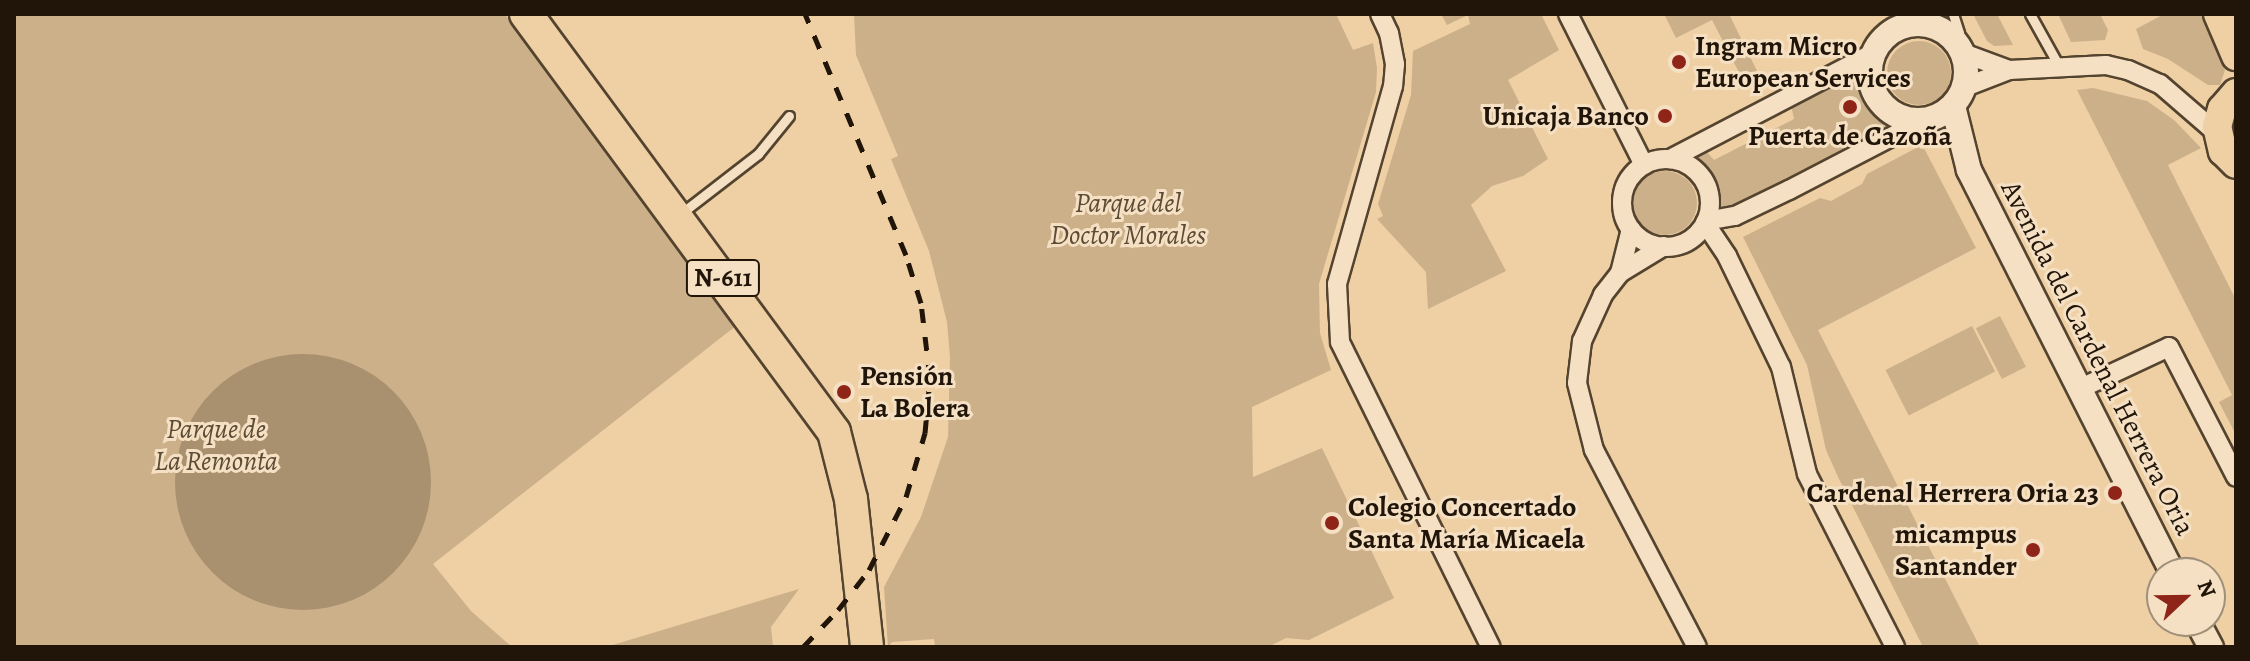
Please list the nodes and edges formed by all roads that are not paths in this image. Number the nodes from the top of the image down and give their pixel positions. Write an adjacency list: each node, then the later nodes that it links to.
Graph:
1 (526, 14): 24 (highway, N-611)
2 (1380, 14): 33 (street)
3 (1568, 14): 22 (street)
4 (1881, 14): 9 (main road)
5 (1953, 14): 10 (lane)
6 (2030, 14): 12 (lane)
7 (2218, 14): 11 (main road)
8 (1913, 19): 9 (main road); 10 (main road)
9 (1877, 47): 18 (main road); 20 (street)
10 (1960, 48): 13 (street); 15 (main road)
11 (2236, 56)
12 (2059, 66): 13 (street); 14 (street)
13 (2009, 70): 15 (street)
14 (2172, 93): 16 (street); 19 (street)
15 (1959, 96): 18 (main road); 23 (main road)
16 (2231, 98): 19 (main road)
17 (789, 116): 24 (lane)
18 (1916, 121): 23 (main road); 25 (street)
19 (2218, 134): 21 (main road)
20 (1670, 159): 22 (street); 25 (street)
21 (2236, 164)
22 (1644, 165): 26 (street)
23 (1969, 170): 29 (main road, Avenida del Cardenal Herrera Oria)
24 (686, 211): 32 (highway, N-611)
25 (1706, 222): 27 (street); 35 (street)
26 (1631, 229): 27 (street); 28 (street)
27 (1664, 246): 28 (street)
28 (1620, 273): 34 (street)
29 (2079, 389): 30 (street); 31 (main road, Avenida del Cardenal Herrera Oria)
30 (2236, 477)
31 (2165, 557)
32 (867, 647)
33 (1491, 647)
34 (1697, 647)
35 (1895, 647)

